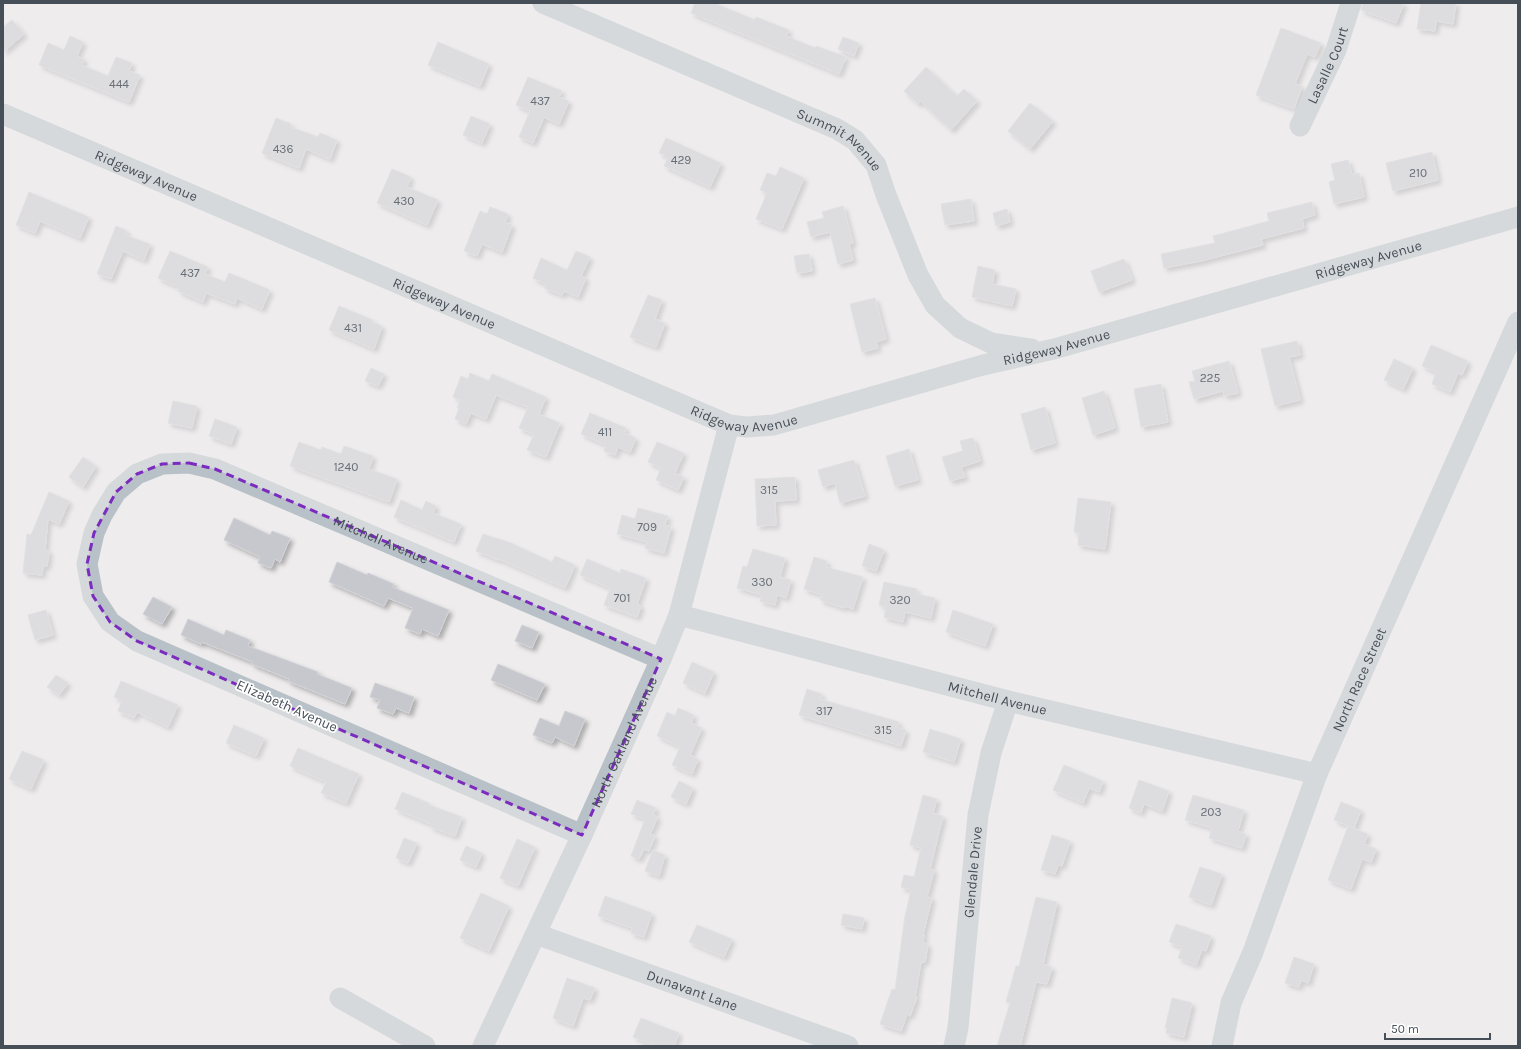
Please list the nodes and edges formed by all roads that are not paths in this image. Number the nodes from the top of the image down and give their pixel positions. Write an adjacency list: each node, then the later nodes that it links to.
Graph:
1 (542, 3): 7 (street, Summit Avenue)
2 (1351, 3): 4 (street, Lasalle Court)
3 (3, 114): 8 (street, Ridgeway Avenue)
4 (1300, 126)
5 (1518, 217): 7 (street, Ridgeway Avenue)
6 (1518, 322): 13 (street, North Race Street)
7 (1054, 349): 8 (street, Ridgeway Avenue)
8 (729, 425): 10 (street, North Oakland Avenue)
9 (107, 506): 11 (street, Mitchell Avenue); 14 (street, Elizabeth Avenue)
10 (679, 615): 11 (street, North Oakland Avenue); 12 (street, Mitchell Avenue)
11 (661, 659): 14 (street, North Oakland Avenue)
12 (1008, 701): 13 (street, Mitchell Avenue); 20 (street, Glendale Drive)
13 (1317, 774): 21 (street, North Race Street)
14 (582, 835): 15 (street, North Oakland Avenue)
15 (536, 934): 18 (street, North Oakland Avenue); 19 (street, Dunavant Lane)
16 (340, 998): 17 (street)
17 (425, 1046)
18 (483, 1046)
19 (848, 1046)
20 (954, 1046)
21 (1222, 1046)

